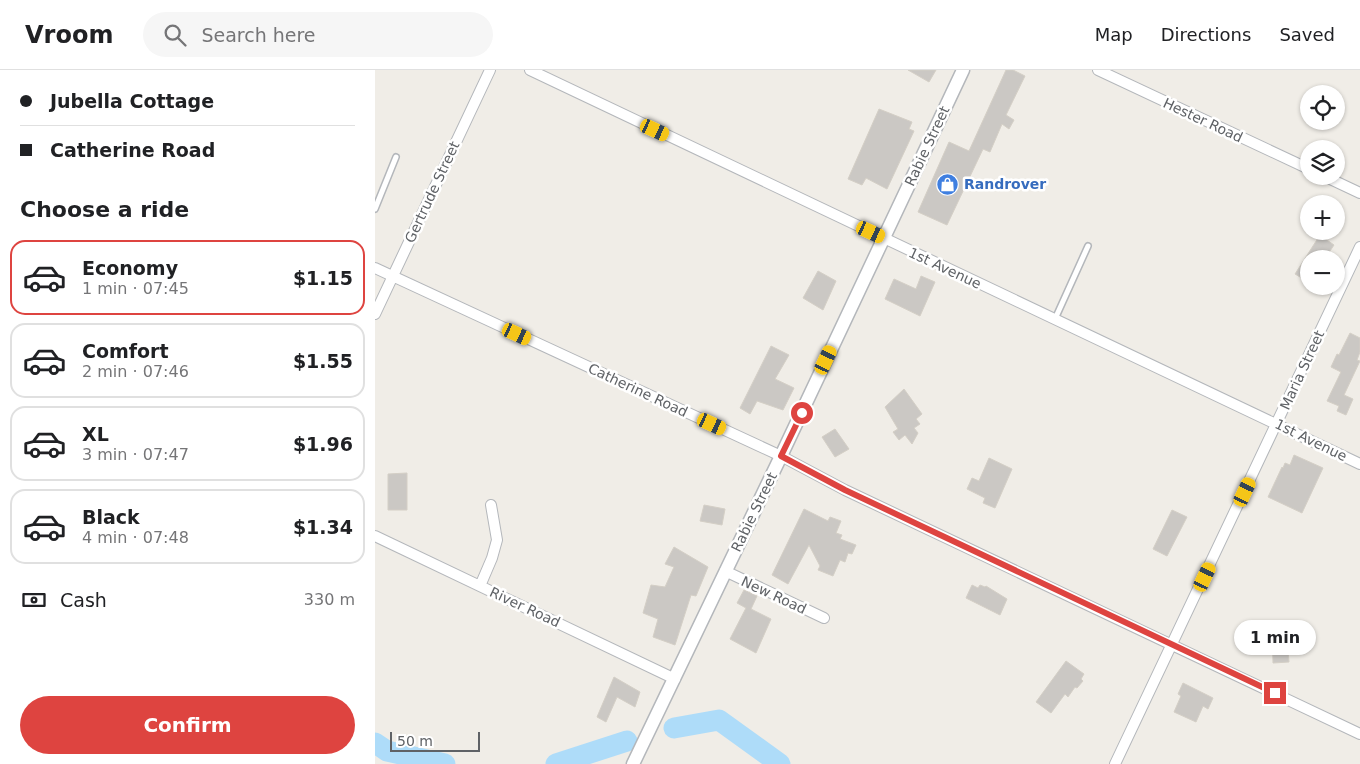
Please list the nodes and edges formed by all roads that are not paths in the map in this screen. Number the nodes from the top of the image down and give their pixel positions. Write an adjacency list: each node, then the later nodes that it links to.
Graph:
1 (490, 70): 14 (street, Gertrude Street)
2 (530, 70): 10 (street, 1st Avenue)
3 (963, 70): 10 (street, Rabie Street)
4 (1098, 70): 6 (street, Hester Road)
5 (396, 156): 9 (lane)
6 (1300, 165)
7 (1343, 185): 8 (street)
8 (1360, 193)
9 (375, 209)
10 (883, 238): 16 (street, 1st Avenue); 18 (street, Rabie Street)
11 (1088, 246): 16 (lane)
12 (1360, 247): 17 (street, Maria Street)
13 (375, 268): 14 (street, Catherine Road)
14 (393, 277): 15 (street, Gertrude Street); 18 (street, Catherine Road)
15 (375, 314)
16 (1055, 320): 17 (street, 1st Avenue)
17 (1277, 424): 19 (street, 1st Avenue); 25 (street, Maria Street)
18 (781, 456): 22 (street, Rabie Street); 25 (street, Catherine Road)
19 (1360, 464)
20 (491, 505): 23 (street)
21 (375, 536): 23 (street, River Road)
22 (725, 571): 24 (street, New Road); 26 (street, Rabie Street)
23 (480, 586): 26 (street, River Road)
24 (824, 618)
25 (1173, 644): 27 (street, Catherine Road); 29 (street, Maria Street)
26 (675, 679): 28 (street, Rabie Street)
27 (1360, 734)
28 (633, 764)
29 (1115, 764)

